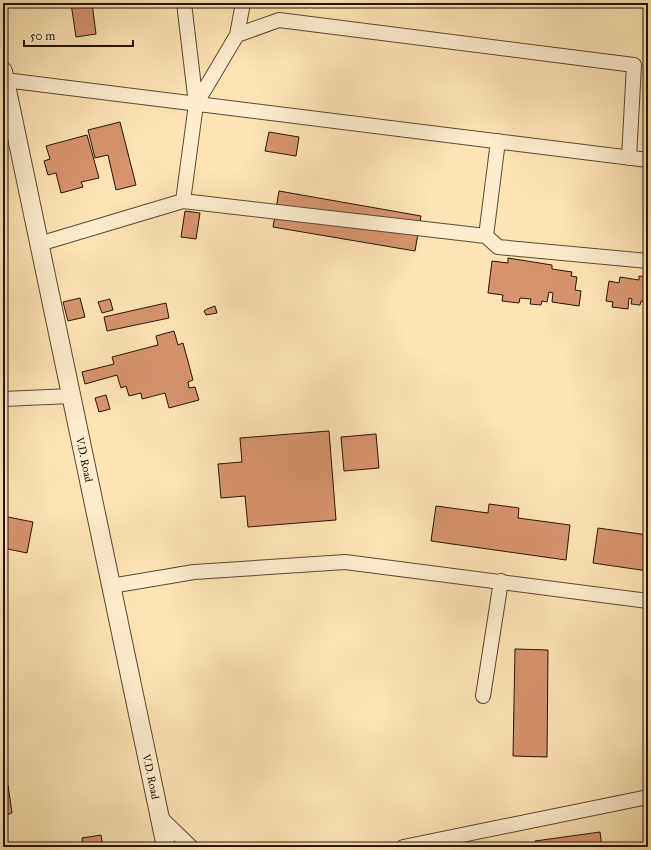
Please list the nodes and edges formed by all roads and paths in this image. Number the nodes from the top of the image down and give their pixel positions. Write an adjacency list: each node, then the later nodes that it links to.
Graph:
1 (184, 3): 5 (street)
2 (243, 3): 3 (street)
3 (237, 34): 5 (street); 7 (street)
4 (4, 76): 5 (street); 11 (street, V.D. Road)
5 (196, 104): 6 (street); 9 (street)
6 (498, 141): 7 (street); 10 (street)
7 (629, 158): 8 (street)
8 (648, 160)
9 (183, 201): 10 (street); 11 (street)
10 (486, 236): 12 (street)
11 (39, 244): 13 (street, V.D. Road)
12 (648, 261)
13 (71, 396): 14 (street); 16 (street, V.D. Road)
14 (3, 399)
15 (502, 581): 16 (street); 17 (street); 18 (street)
16 (111, 586): 20 (street, V.D. Road)
17 (648, 601)
18 (483, 696)
19 (648, 797): 23 (street)
20 (160, 817): 21 (street, V.D. Road); 22 (street)
21 (166, 847)
22 (192, 847)
23 (403, 847)

